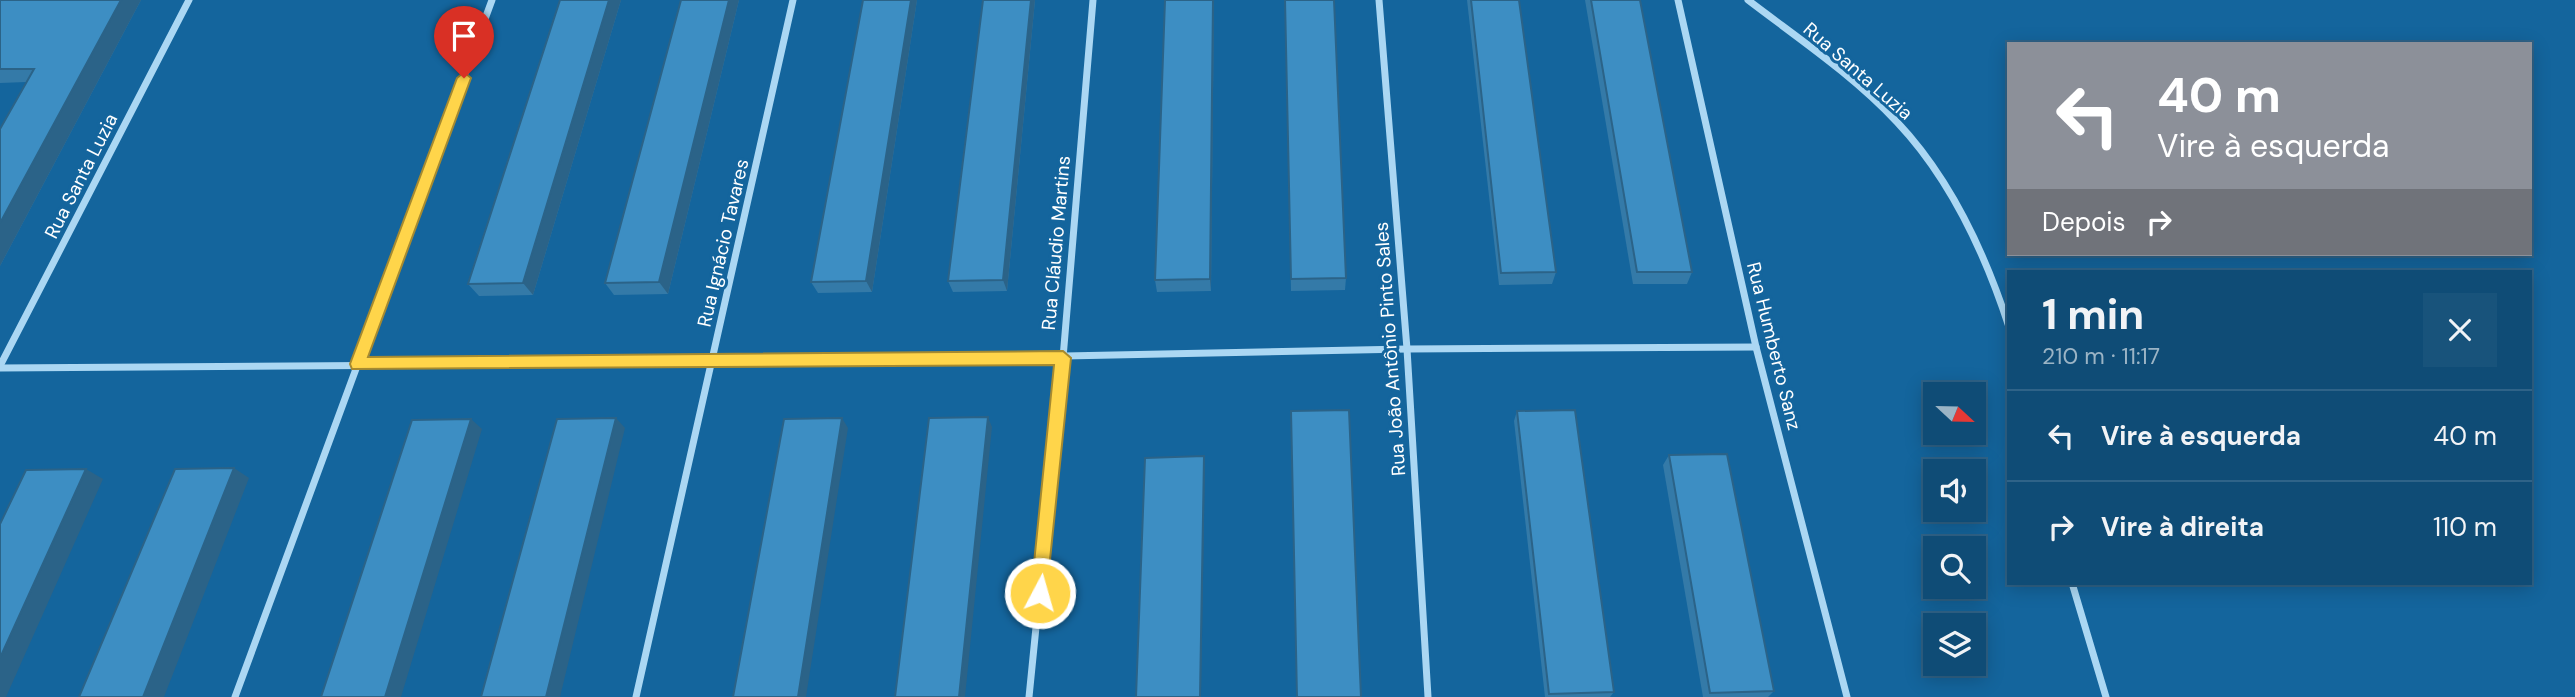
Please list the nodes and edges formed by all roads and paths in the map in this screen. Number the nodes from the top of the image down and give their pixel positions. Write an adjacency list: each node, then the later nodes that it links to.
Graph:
1 (189, 0): 14 (street, Rua Santa Luzia)
2 (492, 0): 13 (street)
3 (793, 0): 12 (street, Rua Ignácio Tavares)
4 (1093, 0): 11 (street, Rua Cláudio Martins)
5 (1379, 0): 10 (street, Rua João Antônio Pinto Sales)
6 (1678, 0): 9 (street, Rua Humberto Sanz)
7 (1748, 0): 8 (street, Rua Santa Luzia)
8 (2007, 320)
9 (1756, 347): 10 (street); 20 (street, Rua Humberto Sanz)
10 (1406, 349): 11 (street); 19 (street, Rua João Antônio Pinto Sales)
11 (1063, 358): 12 (street); 18 (street, Rua Cláudio Martins)
12 (713, 363): 13 (street); 17 (street, Rua Ignácio Tavares)
13 (358, 364): 14 (street); 16 (street)
14 (0, 367)
15 (2073, 585): 21 (street)
16 (234, 697)
17 (636, 697)
18 (1029, 697)
19 (1428, 697)
20 (1847, 697)
21 (2106, 697)

